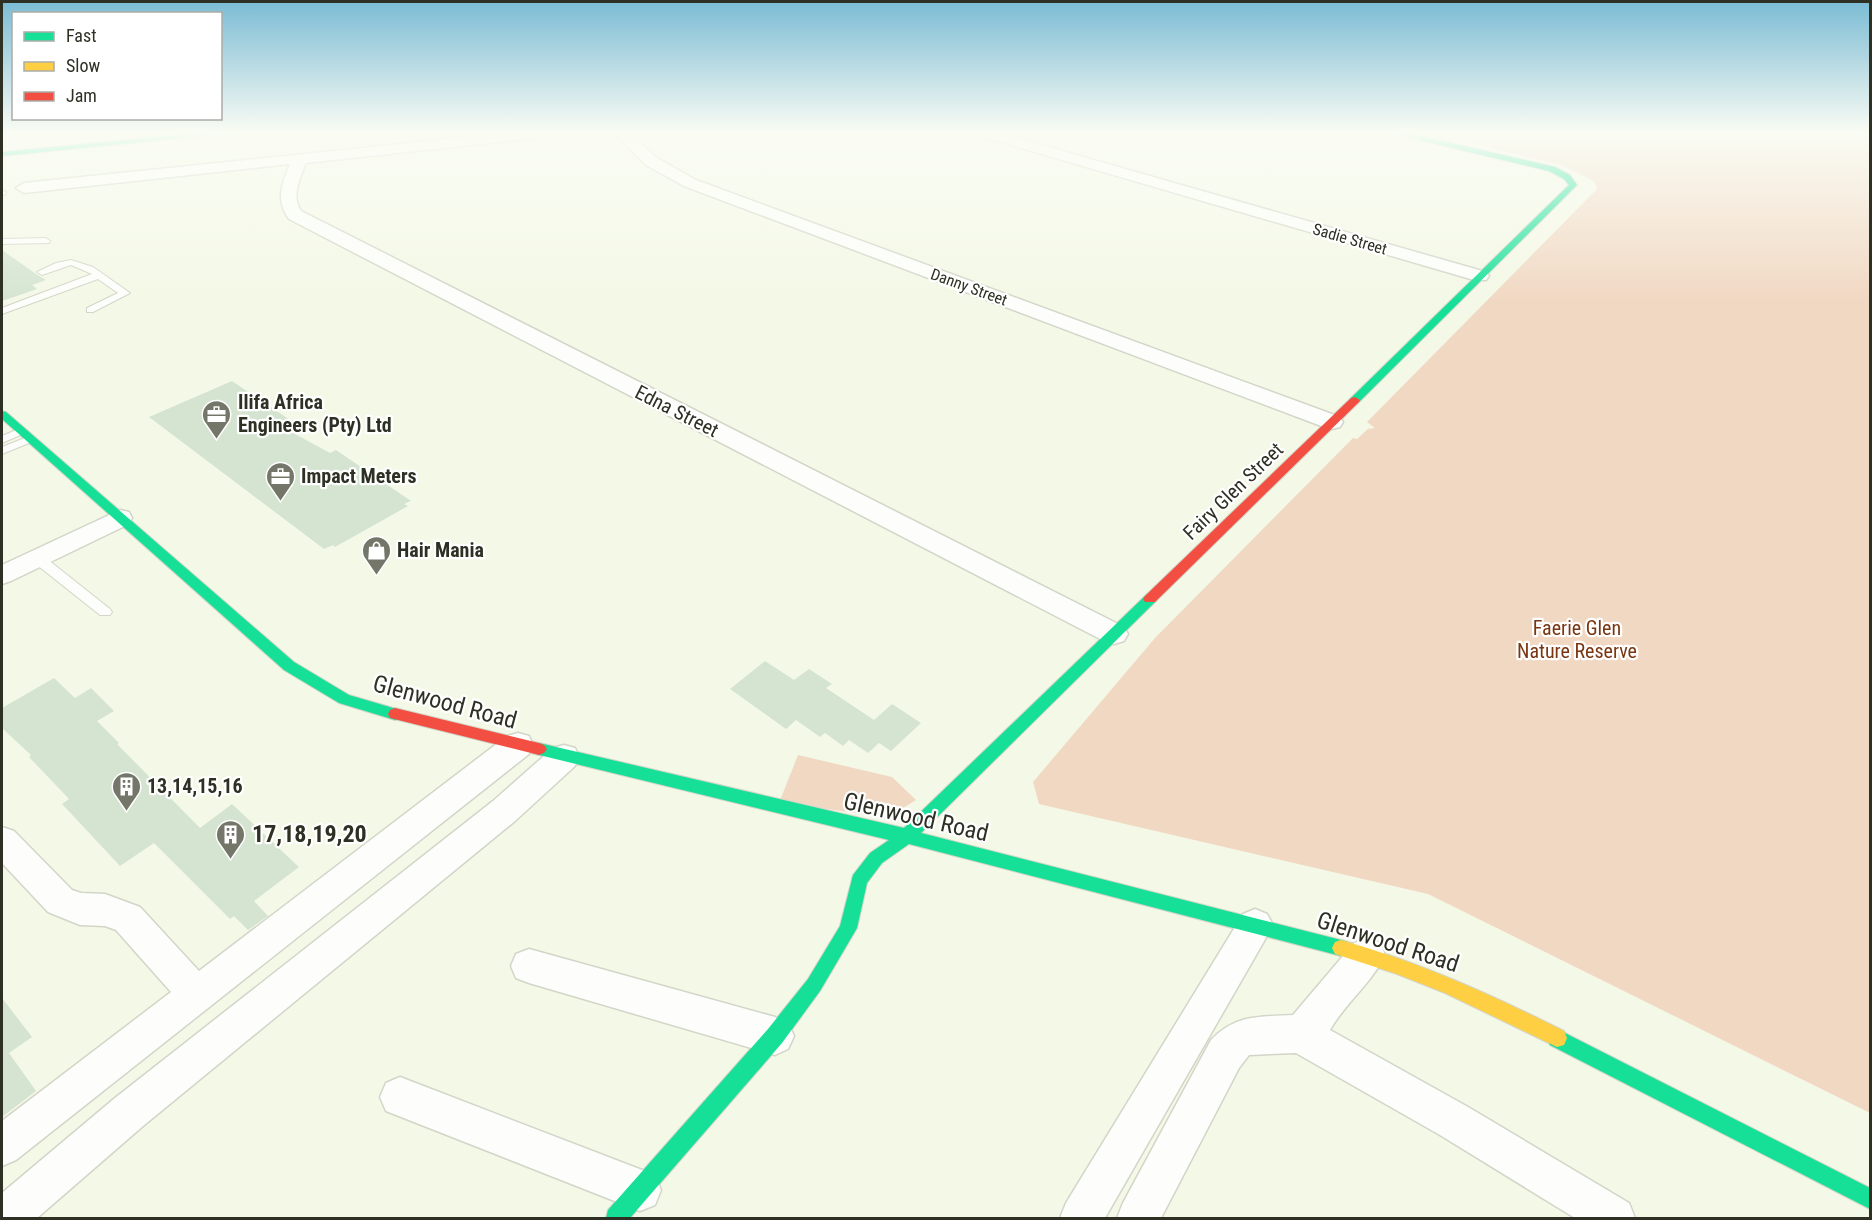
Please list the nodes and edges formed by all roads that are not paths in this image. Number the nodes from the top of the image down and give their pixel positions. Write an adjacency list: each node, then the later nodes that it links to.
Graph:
1 (290, 188): 21 (street, Edna Street)
2 (704, 188): 13 (street, Danny Street)
3 (1177, 188): 9 (street, Sadie Street)
4 (1571, 188): 9 (street, Fairy Glen Street)
5 (46, 241): 6 (lane)
6 (2, 242)
7 (42, 272): 8 (lane)
8 (99, 275): 10 (lane); 11 (lane)
9 (1480, 276): 13 (street, Fairy Glen Street)
10 (90, 310)
11 (2, 311)
12 (2, 414): 14 (street, Glenwood Road)
13 (1332, 422): 21 (street, Fairy Glen Street)
14 (25, 435): 15 (lane); 16 (lane); 17 (street, Glenwood Road)
15 (2, 440)
16 (2, 451)
17 (120, 518): 18 (street); 22 (street, Glenwood Road)
18 (37, 558): 19 (street); 20 (lane)
19 (2, 575)
20 (105, 612)
21 (1114, 634): 24 (street, Fairy Glen Street)
22 (518, 745): 23 (street, Glenwood Road); 29 (street)
23 (564, 757): 24 (street, Glenwood Road); 36 (street)
24 (907, 836): 26 (street, Glenwood Road); 31 (street, Fairy Glen Street)
25 (2, 841): 29 (street)
26 (1255, 925): 27 (street, Glenwood Road); 37 (street)
27 (1367, 955): 30 (street); 34 (street, Glenwood Road)
28 (529, 966): 31 (street)
29 (197, 994): 33 (street)
30 (1300, 1034): 38 (street); 39 (street)
31 (775, 1036): 35 (street, Fairy Glen Street)
32 (400, 1097): 35 (street)
33 (2, 1146)
34 (1870, 1199)
35 (628, 1204)
36 (6, 1218)
37 (1081, 1218)
38 (1138, 1218)
39 (1614, 1218)

